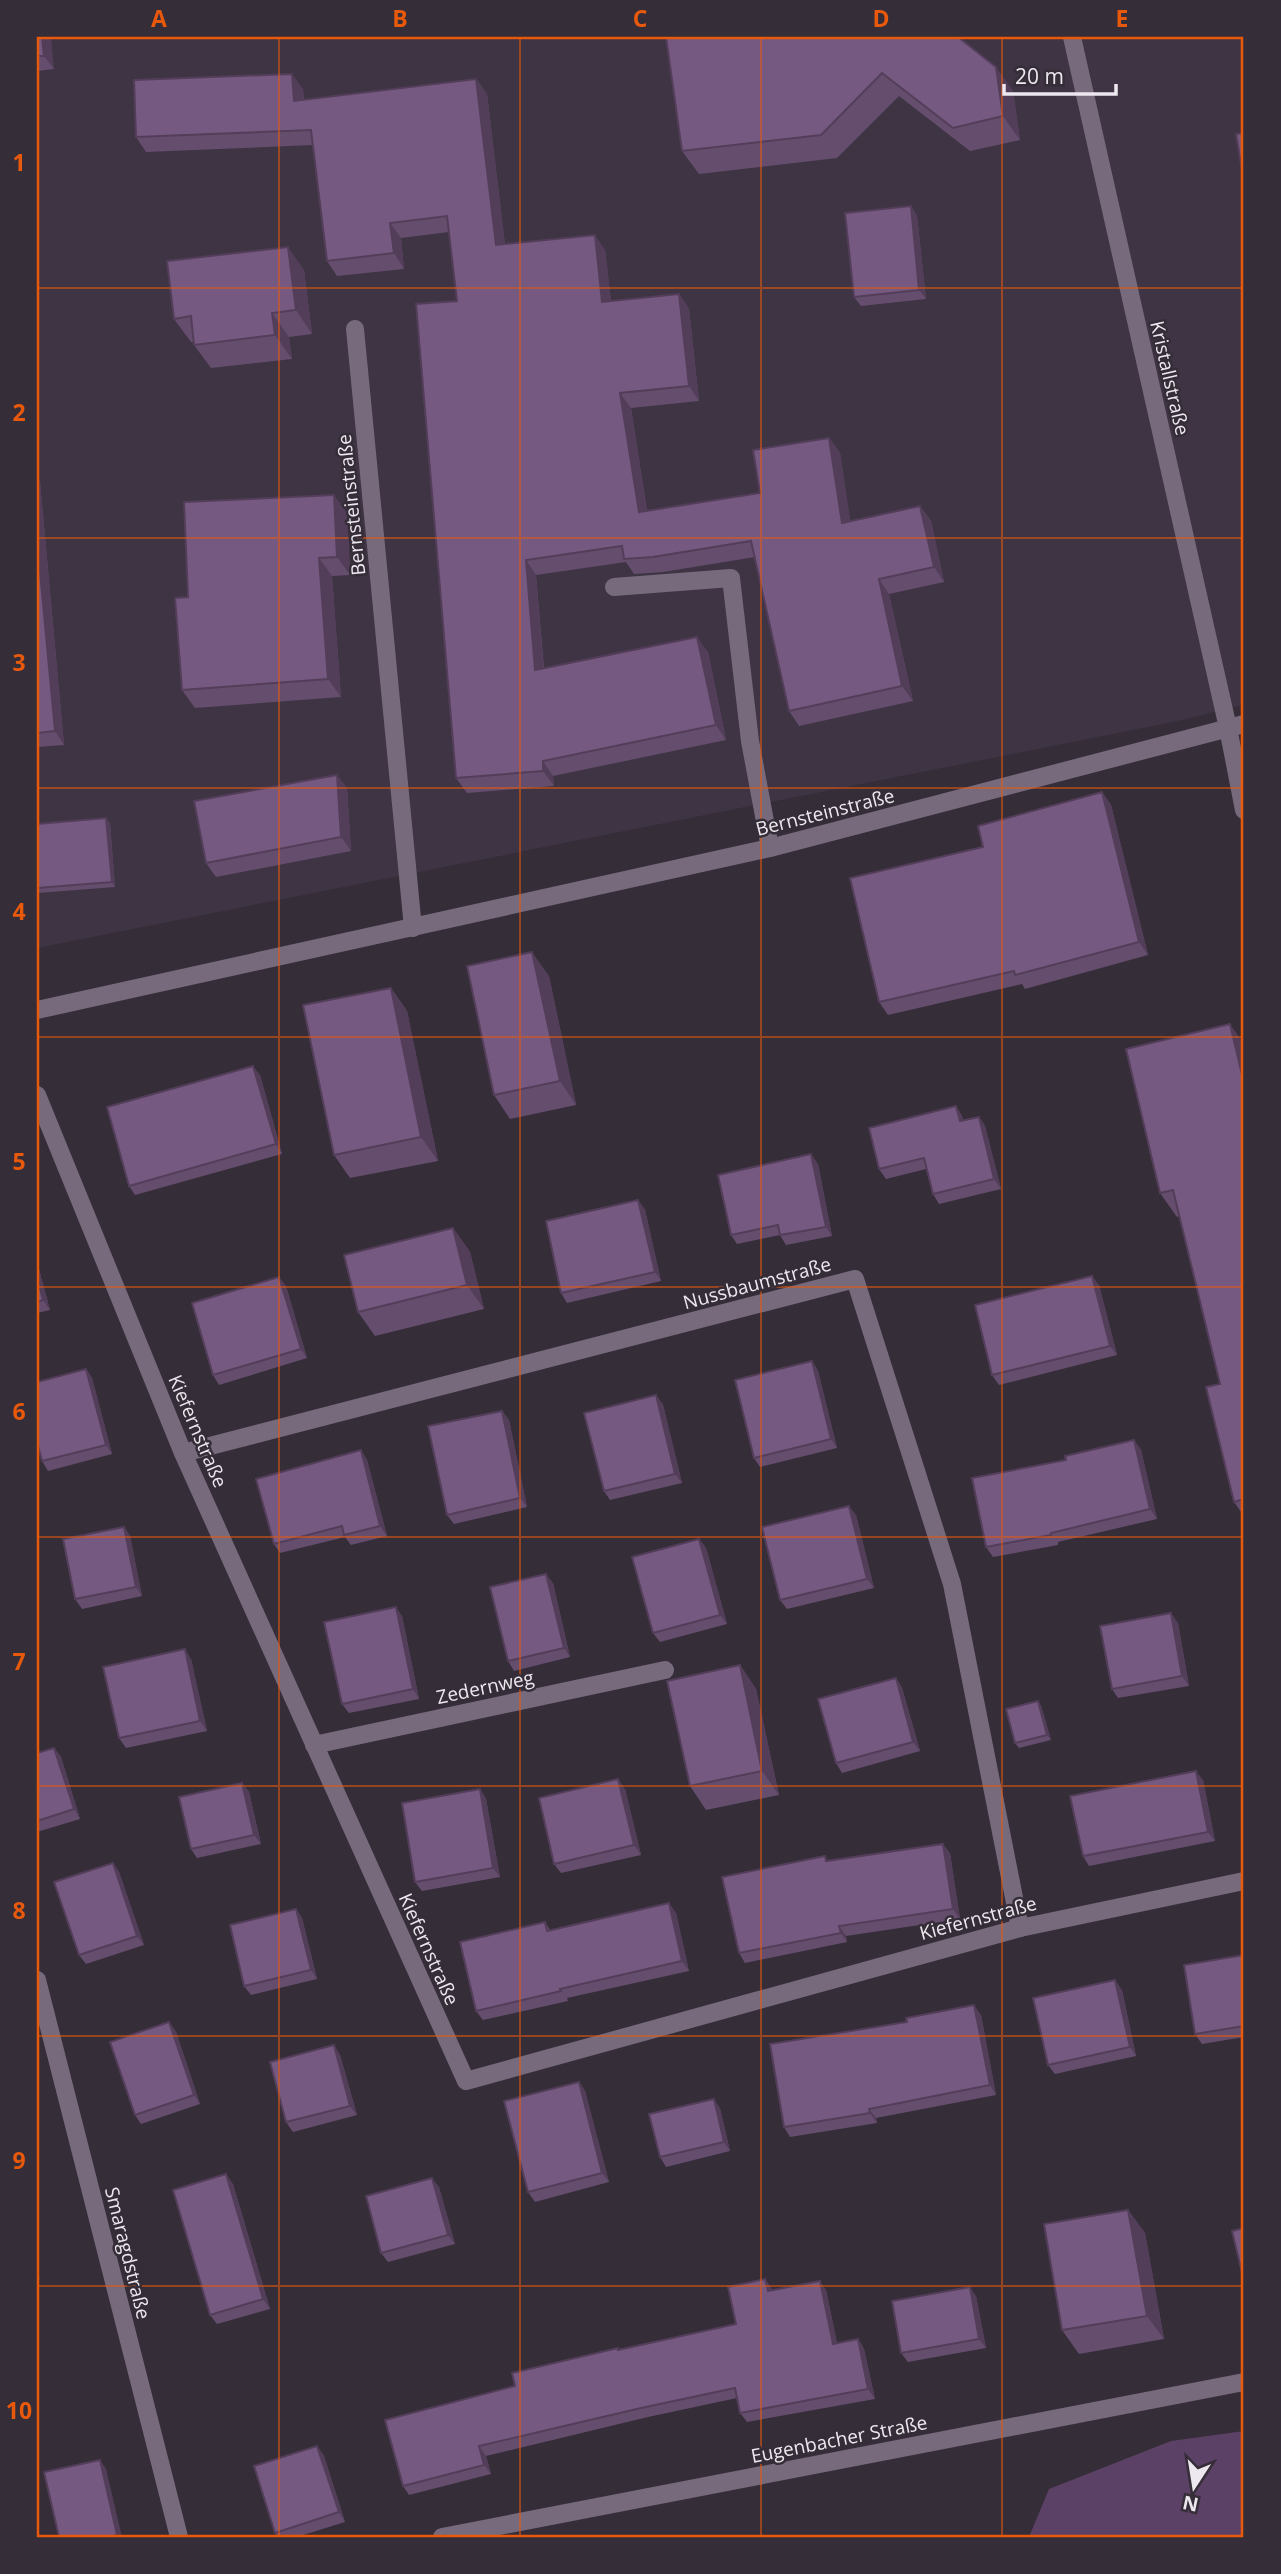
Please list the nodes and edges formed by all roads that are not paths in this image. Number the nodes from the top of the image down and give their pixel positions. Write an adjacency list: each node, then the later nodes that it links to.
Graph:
1 (1072, 37): 4 (street, Kristallstraße)
2 (355, 328): 7 (street, Bernsteinstraße)
3 (614, 587): 6 (street)
4 (1236, 726): 5 (street, Kristallstraße); 6 (street, Bernsteinstraße)
5 (1244, 810)
6 (770, 848): 7 (street, Bernsteinstraße)
7 (413, 928): 8 (street, Bernsteinstraße)
8 (37, 1010)
9 (37, 1095): 10 (street, Kiefernstraße)
10 (183, 1453): 12 (street, Kiefernstraße); 14 (street, Nussbaumstraße)
11 (665, 1670): 12 (street, Zedernweg)
12 (314, 1745): 14 (street, Kiefernstraße)
13 (1244, 1881): 14 (street, Kiefernstraße)
14 (1020, 1928)
15 (37, 1980): 17 (street, Smaragdstraße)
16 (1244, 2382): 18 (street, Eugenbacher Straße)
17 (180, 2537)
18 (442, 2537)

